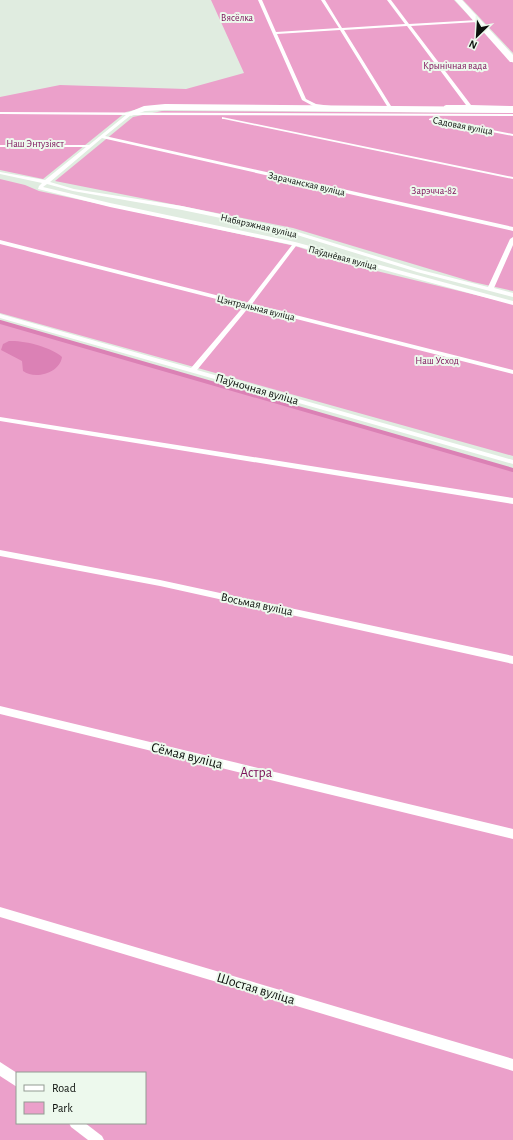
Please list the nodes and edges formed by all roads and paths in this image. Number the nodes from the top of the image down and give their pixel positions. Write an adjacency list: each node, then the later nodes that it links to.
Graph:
1 (260, 0): 8 (lane)
2 (323, 0): 7 (lane)
3 (390, 0): 6 (lane)
4 (458, 0): 5 (street)
5 (477, 21): 6 (lane); 9 (street)
6 (408, 25): 7 (lane); 11 (lane)
7 (340, 30): 8 (lane); 10 (lane)
8 (275, 33): 10 (lane)
9 (513, 60)
10 (389, 106): 11 (lane)
11 (470, 107): 12 (lane)
12 (513, 108): 14 (street)
13 (0, 113): 14 (lane)
14 (131, 113): 15 (lane); 19 (lane)
15 (205, 114): 16 (lane); 23 (lane)
16 (413, 115): 17 (lane); 18 (lane, Садовая вуліца)
17 (513, 115)
18 (513, 135)
19 (102, 137): 21 (lane); 25 (lane, Зарачанская вуліца)
20 (0, 146): 21 (lane)
21 (88, 146): 24 (lane)
22 (0, 173): 24 (lane, Набярэжная вуліца)
23 (513, 178)
24 (46, 182): 28 (lane, Паўднёвая вуліца); 29 (lane, Набярэжная вуліца)
25 (513, 229)
26 (513, 240): 29 (lane)
27 (0, 242): 32 (lane, Цэнтральная вуліца)
28 (295, 244): 31 (lane, Паўднёвая вуліца); 32 (lane)
29 (490, 290): 30 (lane, Набярэжная вуліца)
30 (513, 295)
31 (513, 303)
32 (248, 305): 34 (lane); 35 (lane, Цэнтральная вуліца)
33 (0, 316): 34 (lane, Паўночная вуліца)
34 (194, 370): 37 (lane, Паўночная вуліца)
35 (513, 372)
36 (0, 419): 38 (lane)
37 (513, 462)
38 (513, 500)
39 (0, 553): 40 (lane, Восьмая вуліца)
40 (513, 660)
41 (0, 710): 42 (lane, Сёмая вуліца)
42 (513, 834)
43 (0, 912): 44 (lane, Шостая вуліца)
44 (513, 1065)
45 (0, 1068): 46 (lane)
46 (16, 1080)
47 (76, 1124): 48 (lane)
48 (98, 1140)

